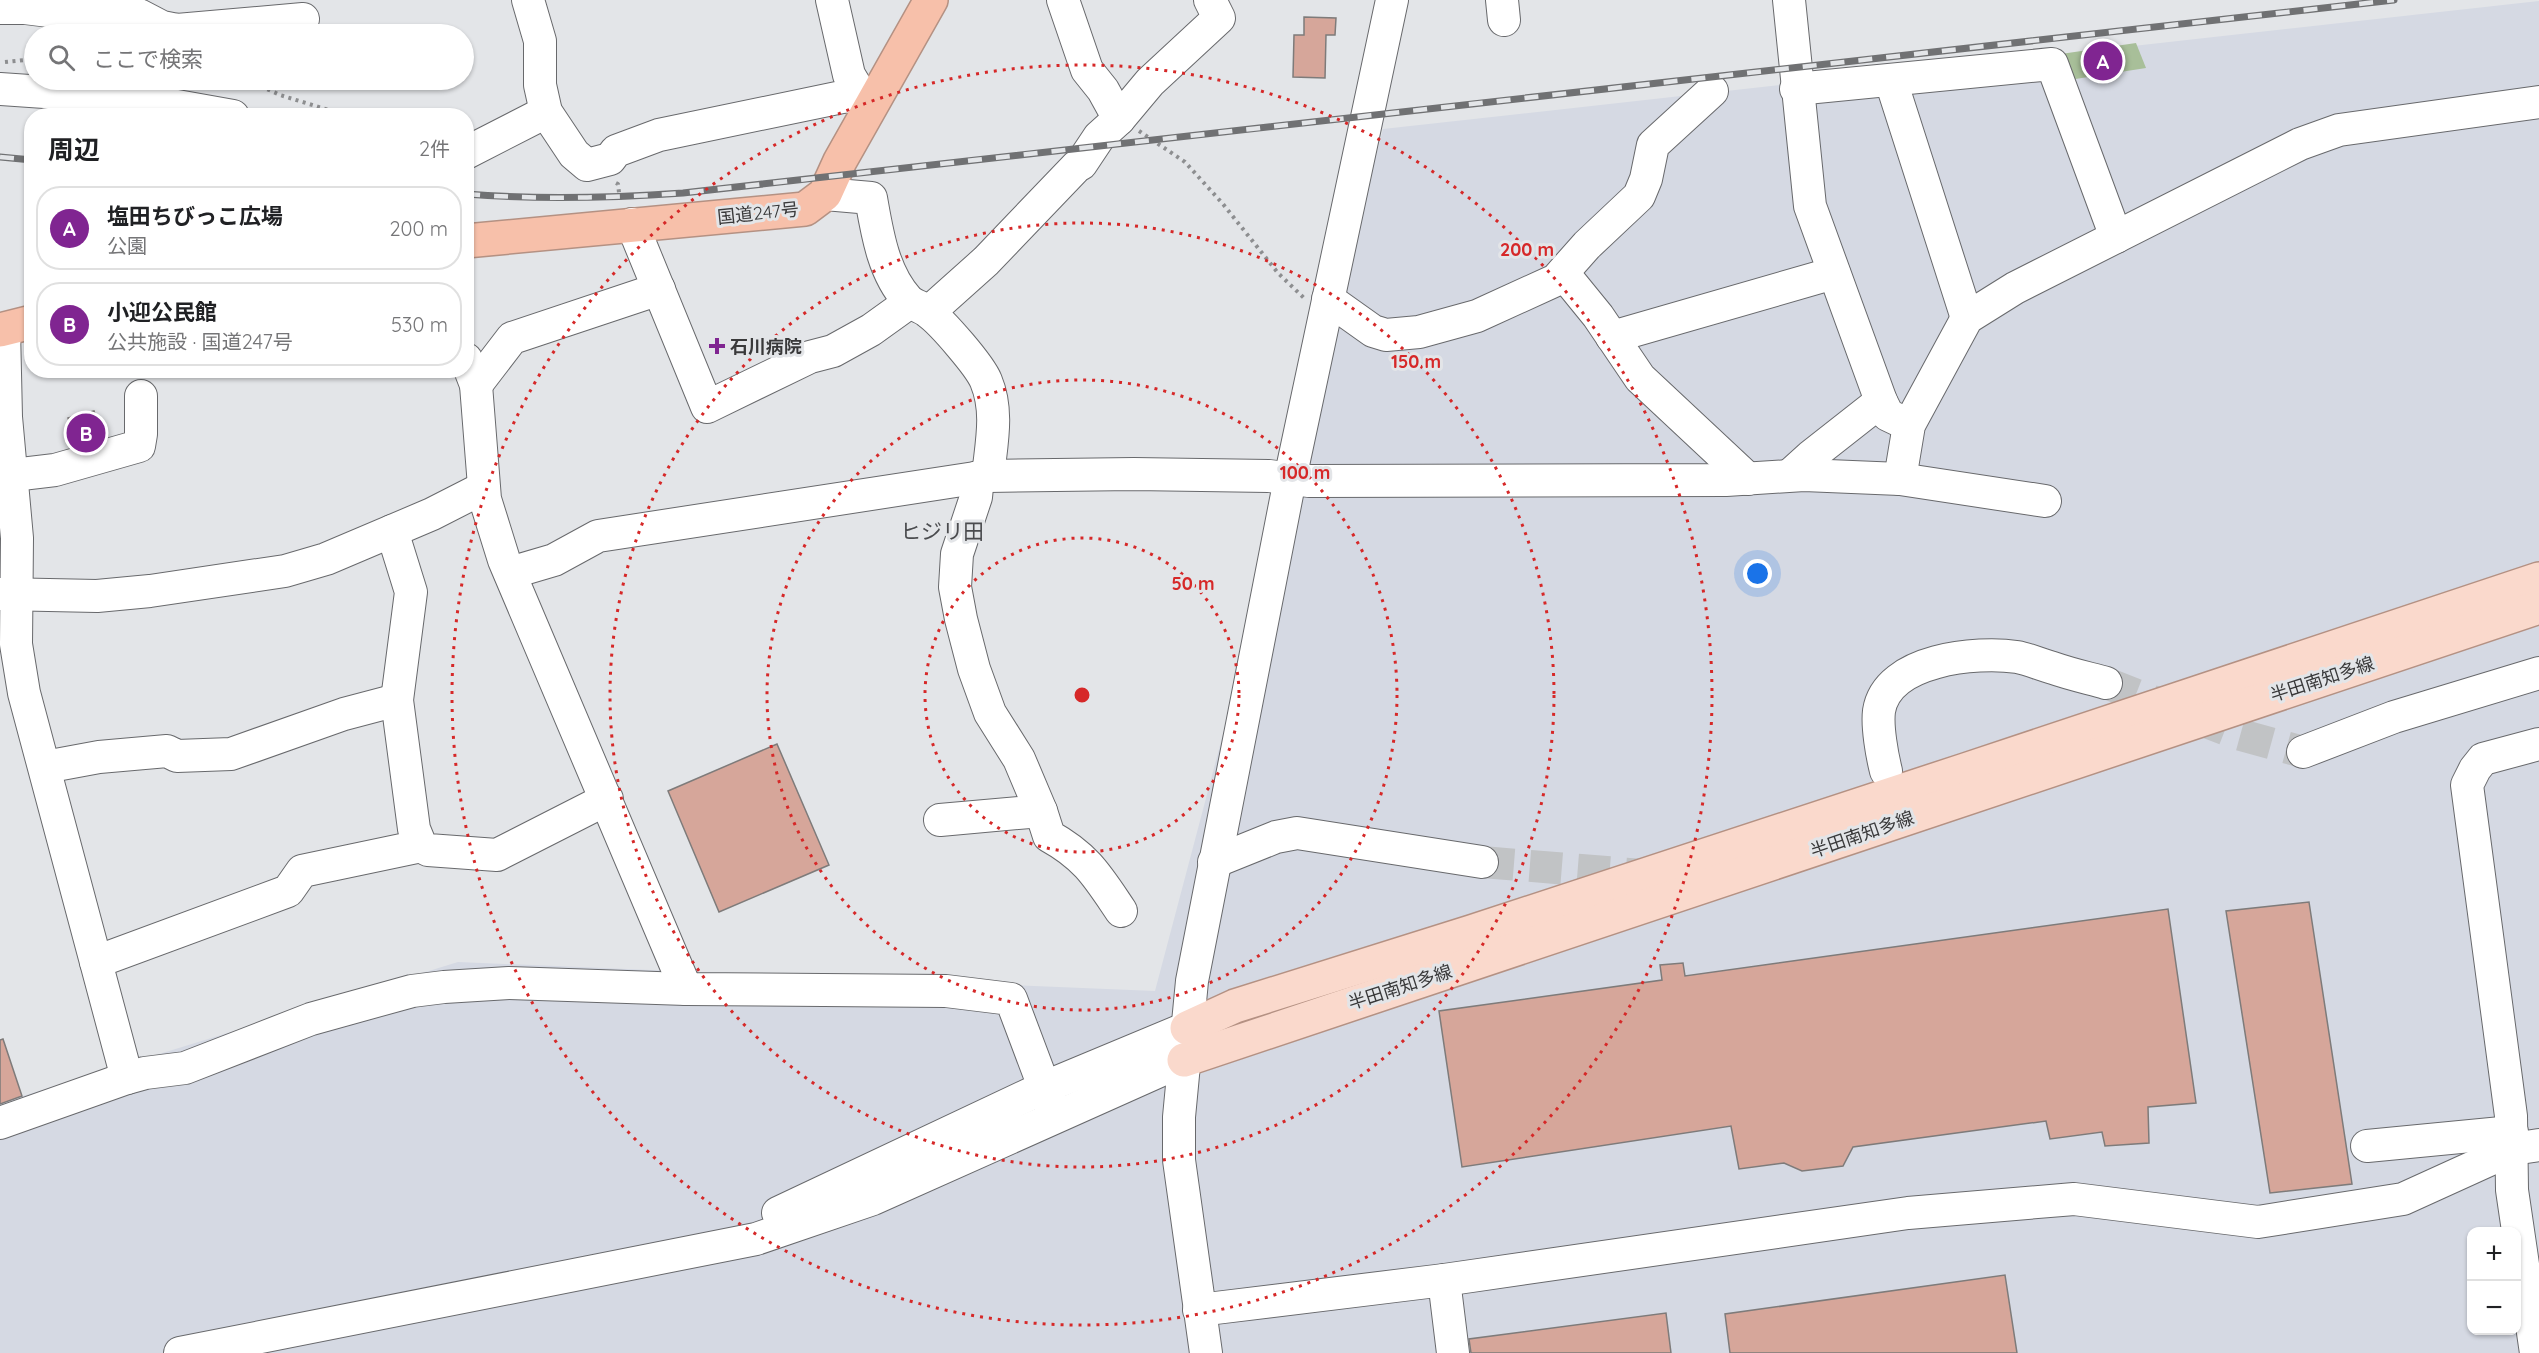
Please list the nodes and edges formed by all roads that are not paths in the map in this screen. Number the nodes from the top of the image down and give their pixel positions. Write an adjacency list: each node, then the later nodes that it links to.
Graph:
1 (528, 0): 19 (street)
2 (832, 0): 16 (street)
3 (931, 0): 16 (highway)
4 (1063, 0): 20 (street)
5 (1210, 0): 20 (street)
6 (1392, 0): 29 (street)
7 (1789, 0): 13 (street)
8 (0, 8): 10 (street)
9 (303, 20): 11 (street)
10 (156, 24)
11 (253, 24)
12 (1891, 81): 13 (street); 24 (street); 31 (street)
13 (1796, 88): 27 (street)
14 (0, 89): 18 (street)
15 (1712, 91): 26 (street)
16 (867, 99): 19 (street); 22 (highway)
17 (2539, 102): 24 (street)
18 (188, 108)
19 (546, 112): 21 (street)
20 (1119, 119): 30 (street)
21 (474, 149)
22 (825, 194): 23 (highway, 国道247号); 30 (street)
23 (632, 225): 25 (highway, 国道247号); 28 (street)
24 (2116, 237): 31 (street)
25 (474, 240)
26 (1563, 273): 29 (street); 33 (street)
27 (1834, 273): 33 (street); 37 (street)
28 (659, 289): 30 (street); 34 (street)
29 (1317, 300): 42 (street)
30 (919, 307): 41 (street)
31 (1967, 318): 38 (street)
32 (12, 327): 39 (street)
33 (1612, 337): 43 (street)
34 (474, 370)
35 (472, 378): 45 (street)
36 (141, 396): 39 (street)
37 (1881, 401): 38 (street); 40 (street)
38 (1909, 425): 44 (street)
39 (13, 476): 50 (street)
40 (1790, 476): 43 (street); 44 (street)
41 (983, 477): 42 (street); 48 (street); 60 (street)
42 (1290, 479): 43 (street); 63 (street)
43 (1748, 479)
44 (1900, 479): 46 (street)
45 (483, 488): 47 (street); 48 (street)
46 (2045, 501)
47 (392, 531): 50 (street); 54 (street)
48 (510, 573): 59 (street)
49 (2539, 579): 68 (main road, 半田南知多線)
50 (8, 594): 57 (street)
51 (2539, 607): 69 (main road, 半田南知多線)
52 (2539, 673): 56 (street)
53 (2106, 683): 58 (street)
54 (397, 700): 57 (street); 62 (street)
55 (2539, 744): 74 (street)
56 (2303, 752)
57 (45, 767): 66 (street)
58 (1886, 771)
59 (607, 799): 62 (street); 67 (street)
60 (1041, 811): 61 (street); 65 (street)
61 (940, 820)
62 (421, 846): 66 (street)
63 (1214, 862): 64 (street); 68 (street)
64 (1482, 862)
65 (1121, 911)
66 (96, 962): 70 (street)
67 (686, 988): 70 (street); 71 (street)
68 (1187, 1028): 69 (street); 71 (street)
69 (1184, 1060): 72 (street); 78 (street)
70 (127, 1078): 73 (street)
71 (1043, 1088): 72 (street); 76 (street)
72 (1055, 1116): 76 (street)
73 (0, 1123)
74 (2521, 1142): 75 (street); 77 (street); 82 (street)
75 (2367, 1146)
76 (609, 1269): 79 (street)
77 (1443, 1280): 78 (street); 81 (street)
78 (1199, 1310): 80 (street)
79 (182, 1353)
80 (1206, 1353)
81 (1453, 1353)
82 (2536, 1353)

